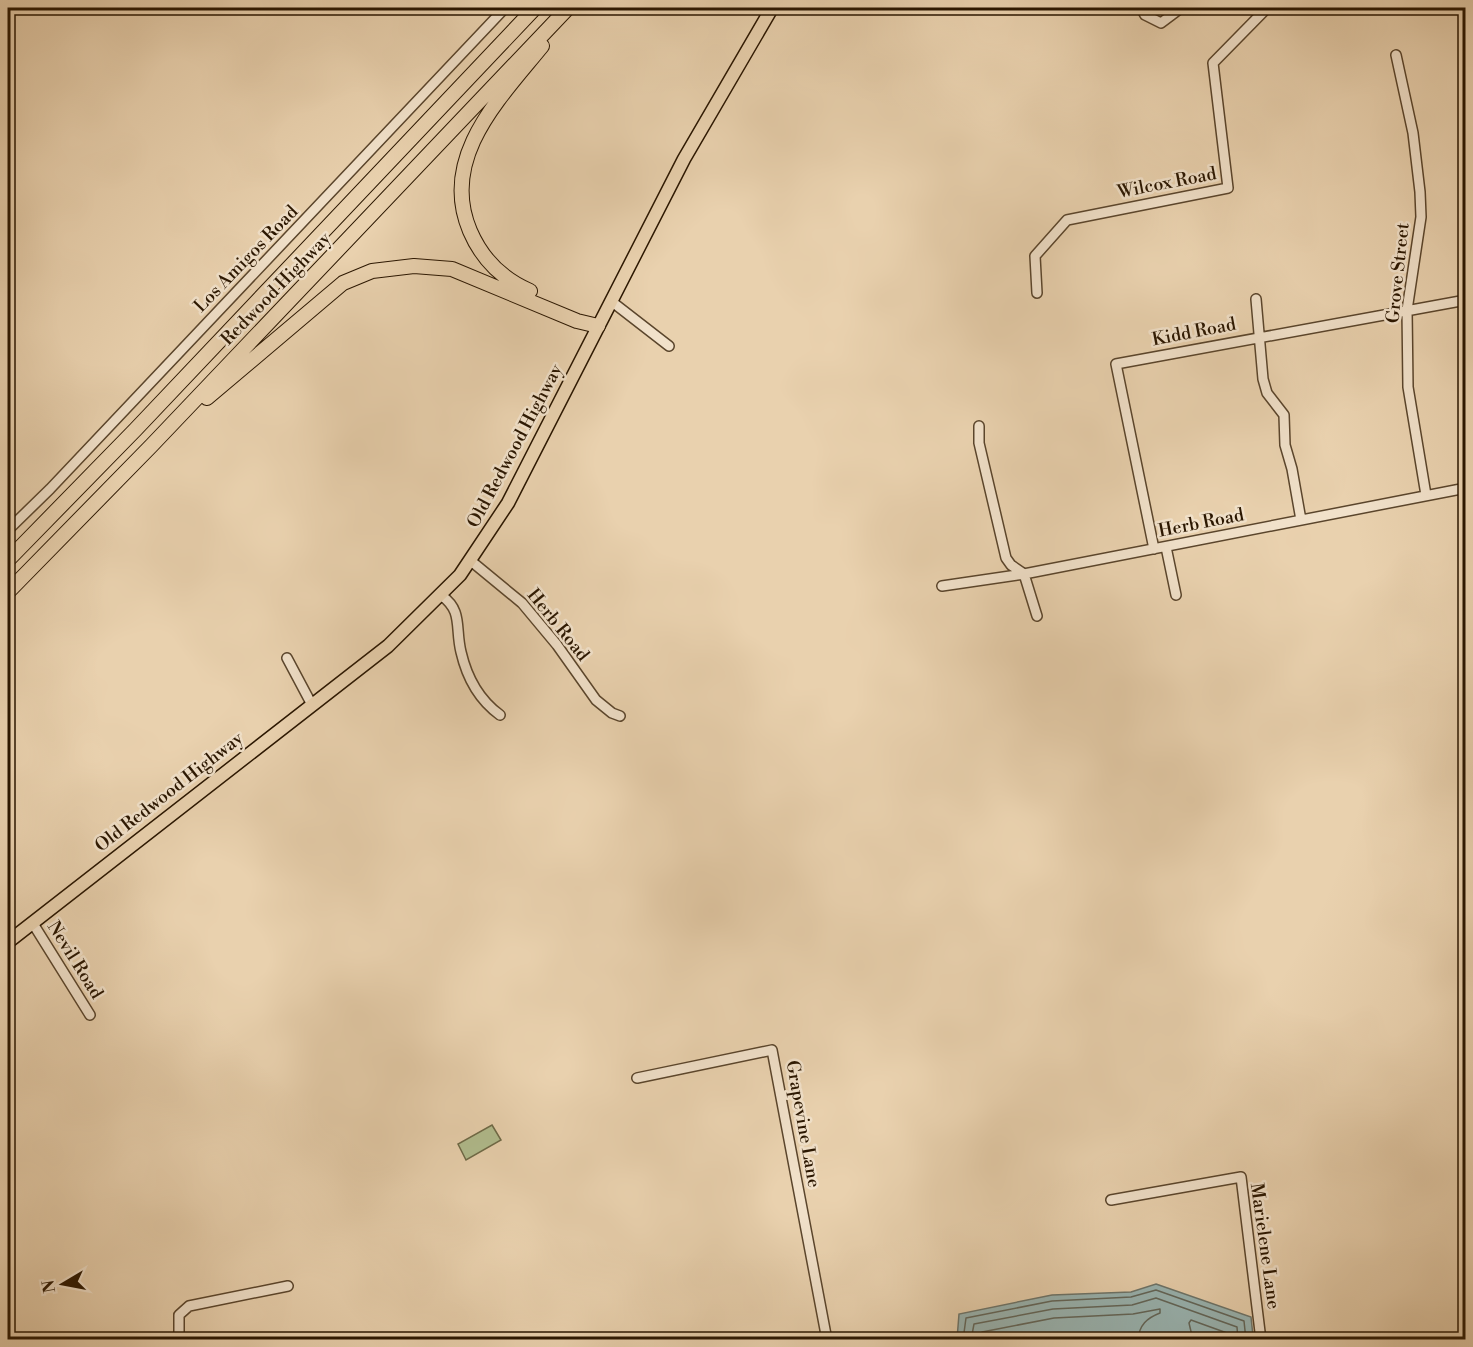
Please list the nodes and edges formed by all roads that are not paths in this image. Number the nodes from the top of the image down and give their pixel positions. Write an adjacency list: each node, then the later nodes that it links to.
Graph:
1 (505, 8): 23 (street, Los Amigos Road)
2 (535, 8): 26 (highway, Redwood Highway)
3 (568, 8): 19 (highway, Redwood Highway)
4 (574, 8): 15 (highway)
5 (772, 8): 13 (main road, Old Redwood Highway)
6 (1141, 8): 7 (street)
7 (1181, 8)
8 (1267, 8): 10 (street, Wilcox Road)
9 (1396, 55): 14 (street, Grove Street)
10 (1037, 293)
11 (1256, 299): 16 (street)
12 (1466, 300): 14 (street, Kidd Road)
13 (611, 302): 15 (main road, Old Redwood Highway); 17 (street)
14 (1407, 310): 16 (street, Kidd Road); 21 (street, Grove Street)
15 (598, 326): 19 (highway); 27 (main road, Old Redwood Highway)
16 (1258, 337): 22 (street); 25 (street, Kidd Road)
17 (669, 346)
18 (979, 426): 28 (street)
19 (152, 445): 30 (highway, Redwood Highway)
20 (1466, 488): 21 (street, Herb Road)
21 (1426, 495): 22 (street, Herb Road)
22 (1301, 520): 24 (street, Herb Road)
23 (8, 530)
24 (1166, 547): 25 (street, Herb Road); 31 (street)
25 (1154, 549): 28 (street, Herb Road)
26 (8, 560)
27 (471, 561): 32 (main road, Old Redwood Highway); 37 (street, Herb Road)
28 (1024, 574): 29 (street, Herb Road); 33 (street)
29 (942, 586)
30 (8, 592)
31 (1176, 595)
32 (442, 596): 35 (main road, Old Redwood Highway); 36 (street)
33 (1037, 616)
34 (287, 658): 35 (street)
35 (312, 705): 38 (main road, Old Redwood Highway)
36 (500, 715)
37 (620, 716)
38 (32, 922): 39 (main road, Old Redwood Highway); 40 (street, Nevil Road)
39 (8, 942)
40 (90, 1015)
41 (637, 1078): 45 (street, Grapevine Lane)
42 (1111, 1200): 46 (street, Marielene Lane)
43 (288, 1286): 44 (street)
44 (179, 1340)
45 (827, 1340)
46 (1261, 1340)

